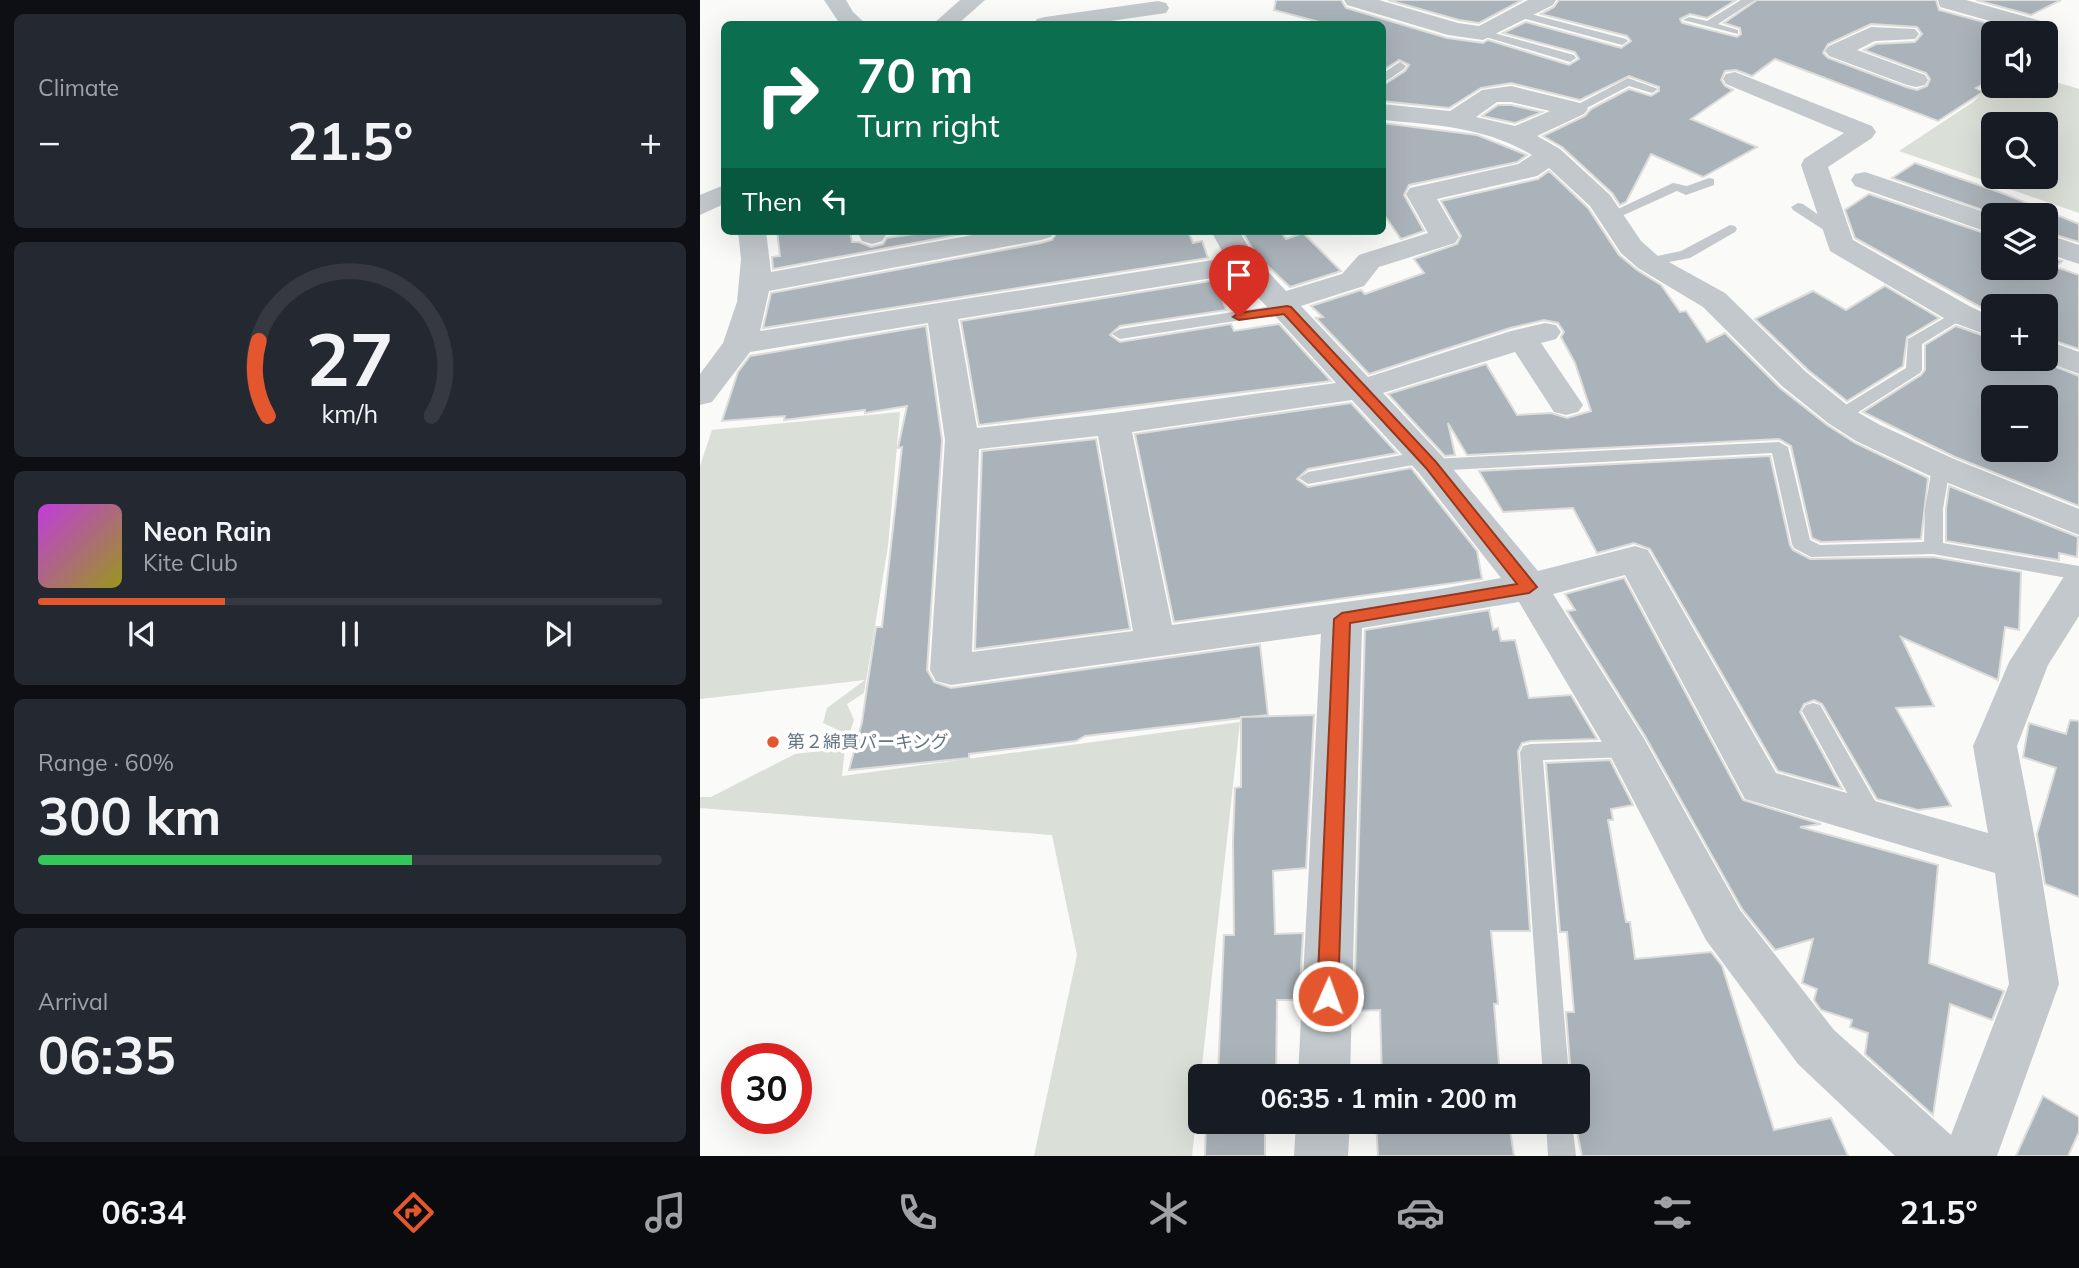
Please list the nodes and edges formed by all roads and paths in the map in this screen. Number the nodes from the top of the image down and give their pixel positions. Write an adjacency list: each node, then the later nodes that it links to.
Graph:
1 (835, 0): 9 (street)
2 (974, 0): 10 (street)
3 (1355, 0): 15 (street)
4 (1749, 0): 13 (lane)
5 (1533, 4): 15 (street); 16 (lane)
6 (1158, 11): 11 (street)
7 (1929, 14): 12 (street); 21 (street)
8 (1689, 20): 13 (lane)
9 (850, 21)
10 (948, 21)
11 (1071, 21)
12 (1984, 21)
13 (1709, 25): 14 (lane)
14 (1734, 32)
15 (1483, 33): 17 (lane)
16 (1622, 41)
17 (1570, 58)
18 (1400, 66): 19 (lane)
19 (1386, 77)
20 (1735, 79): 36 (street)
21 (1916, 80)
22 (1652, 89): 23 (lane)
23 (1575, 109): 24 (street); 26 (street)
24 (1455, 119): 25 (street); 26 (street)
25 (1389, 120)
26 (1517, 135): 27 (street)
27 (1551, 155): 33 (street); 44 (street)
28 (1865, 180): 34 (street)
29 (1709, 182): 33 (lane)
30 (721, 195): 31 (street)
31 (700, 207)
32 (1798, 207): 36 (lane)
33 (1610, 216): 42 (street)
34 (1981, 221)
35 (1730, 229): 42 (lane)
36 (1836, 231): 46 (street)
37 (753, 235): 43 (street)
38 (1020, 235): 43 (street)
39 (2058, 247): 41 (street)
40 (1235, 248): 44 (street); 45 (street)
41 (2079, 255)
42 (1648, 262): 55 (street)
43 (757, 284): 49 (street)
44 (1283, 306): 48 (lane); 52 (street)
45 (942, 314): 49 (street); 57 (street)
46 (1960, 314): 47 (street); 55 (lane)
47 (1981, 323)
48 (1120, 334)
49 (739, 344): 53 (street)
50 (2058, 355): 51 (street)
51 (2079, 364)
52 (1363, 389): 54 (street); 56 (street); 58 (street)
53 (700, 395)
54 (1566, 405)
55 (1840, 416): 59 (street)
56 (1113, 424): 57 (street); 67 (street)
57 (962, 440): 67 (street)
58 (1427, 461): 60 (lane); 62 (lane); 65 (street)
59 (1941, 467): 61 (street); 62 (lane)
60 (1308, 478)
61 (2079, 523)
62 (1933, 548): 63 (lane)
63 (2079, 573)
64 (2079, 585): 71 (street)
65 (1529, 587): 66 (street); 69 (street); 70 (street)
66 (1342, 619): 67 (street); 72 (street)
67 (1155, 643)
68 (1813, 711): 70 (lane)
69 (1628, 749): 73 (lane); 78 (street)
70 (1874, 820): 71 (street)
71 (2016, 860): 79 (street)
72 (1324, 1064)
73 (1555, 1064)
74 (1322, 1134): 76 (street)
75 (1560, 1134): 77 (lane)
76 (1321, 1156)
77 (1562, 1156)
78 (1934, 1156)
79 (1970, 1156)

